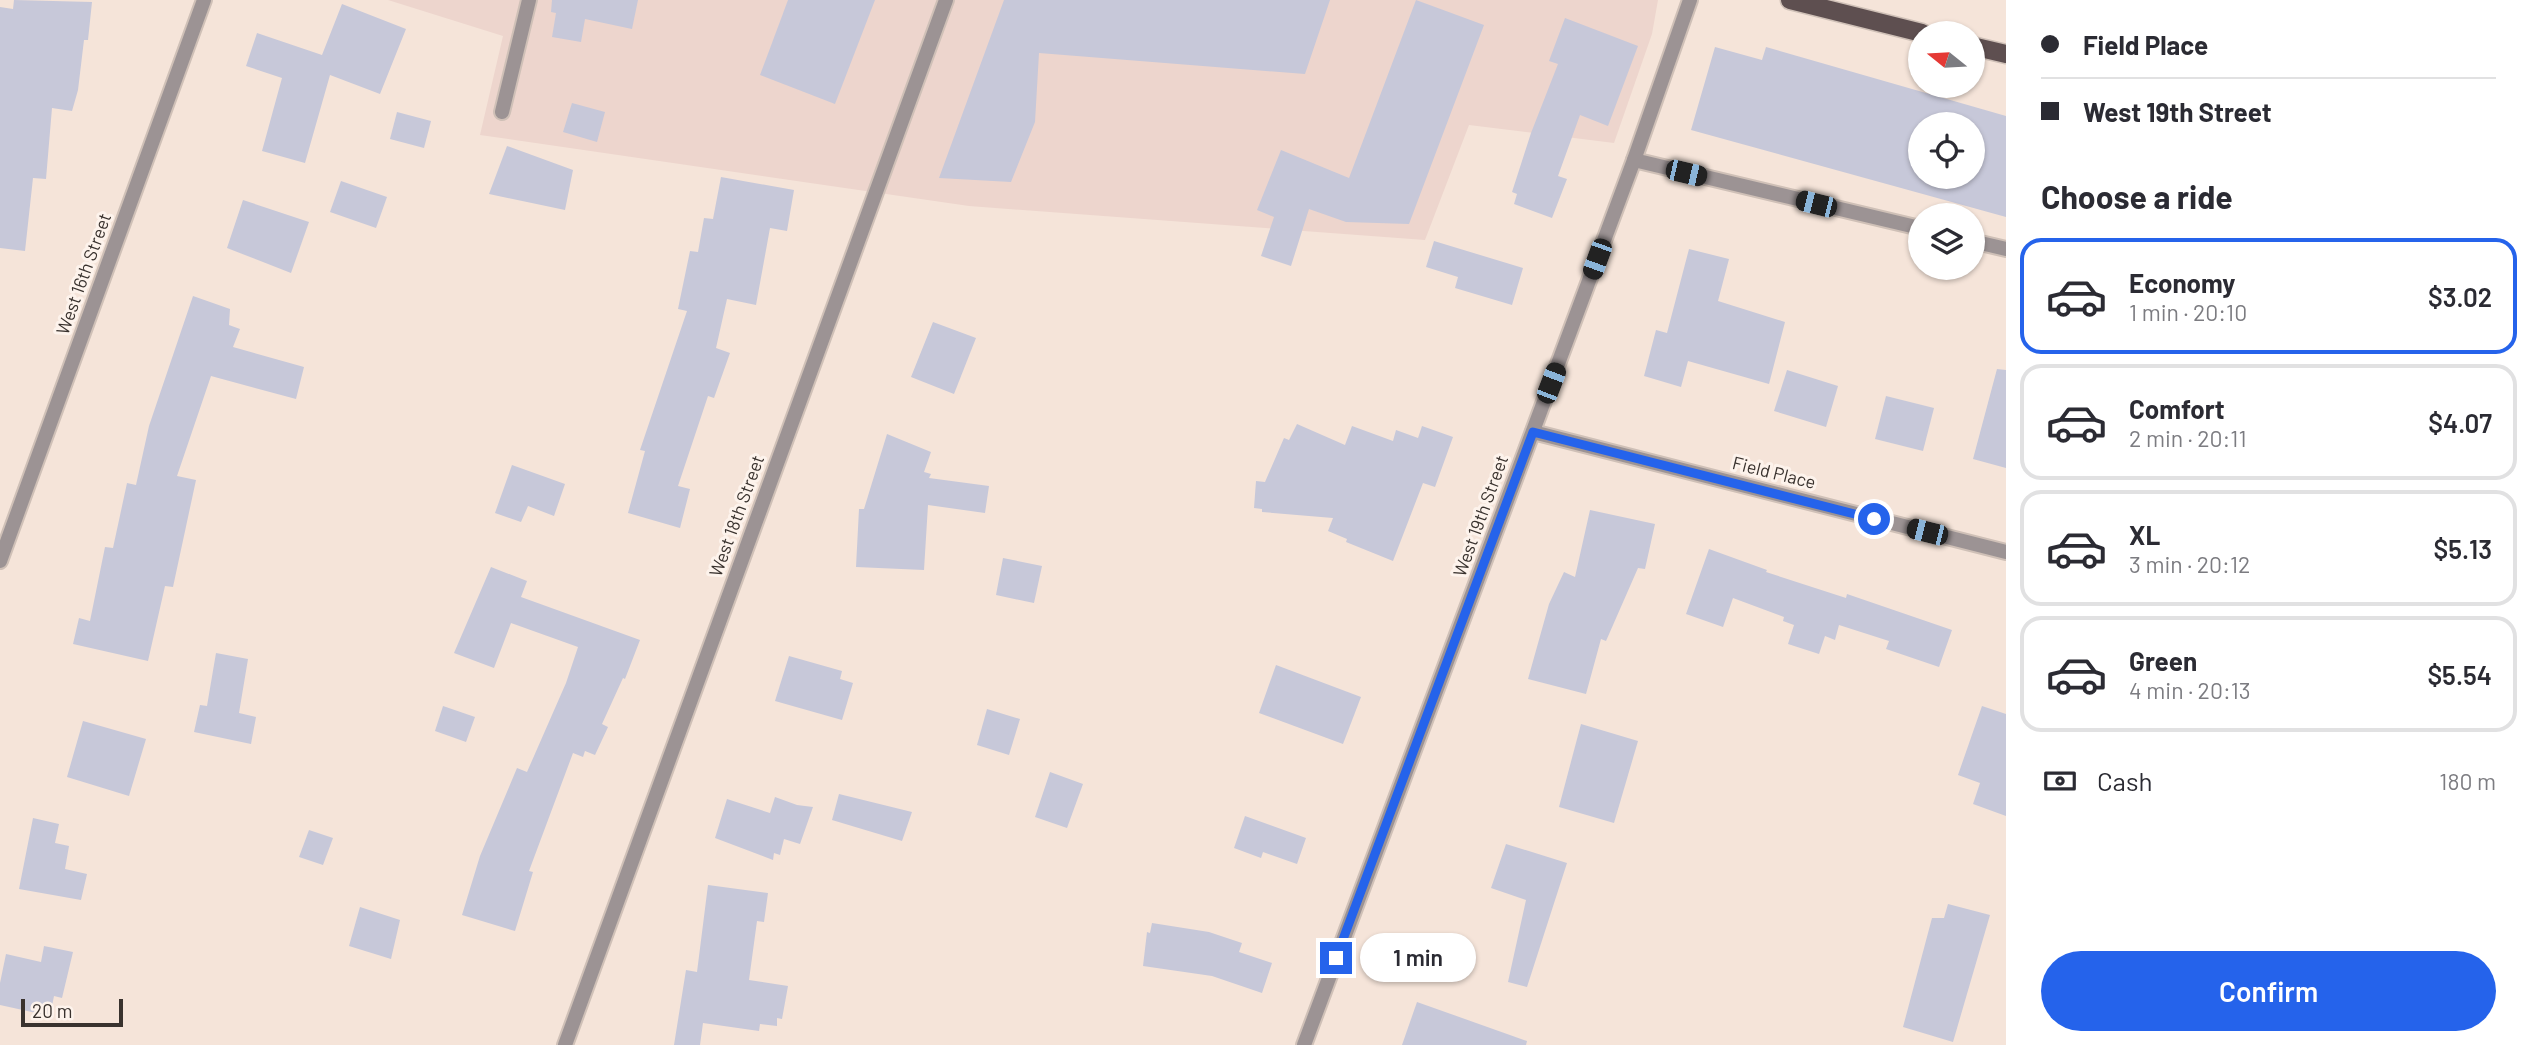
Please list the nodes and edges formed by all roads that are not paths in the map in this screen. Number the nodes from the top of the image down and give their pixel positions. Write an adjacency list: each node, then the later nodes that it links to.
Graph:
1 (204, 0): 16 (street, West 16th Street)
2 (529, 0): 9 (street)
3 (946, 0): 17 (street, West 18th Street)
4 (1690, 0): 10 (street, West 19th Street)
5 (1790, 0): 6 (main road)
6 (1908, 30)
7 (1985, 49): 8 (main road)
8 (2006, 54)
9 (502, 112)
10 (1634, 160): 11 (street); 14 (street, West 19th Street)
11 (1908, 225)
12 (1985, 244): 13 (street)
13 (2006, 249)
14 (1533, 432): 15 (street, Field Place); 18 (street, West 19th Street)
15 (2006, 552)
16 (1, 556)
17 (565, 1045)
18 (1304, 1045)

